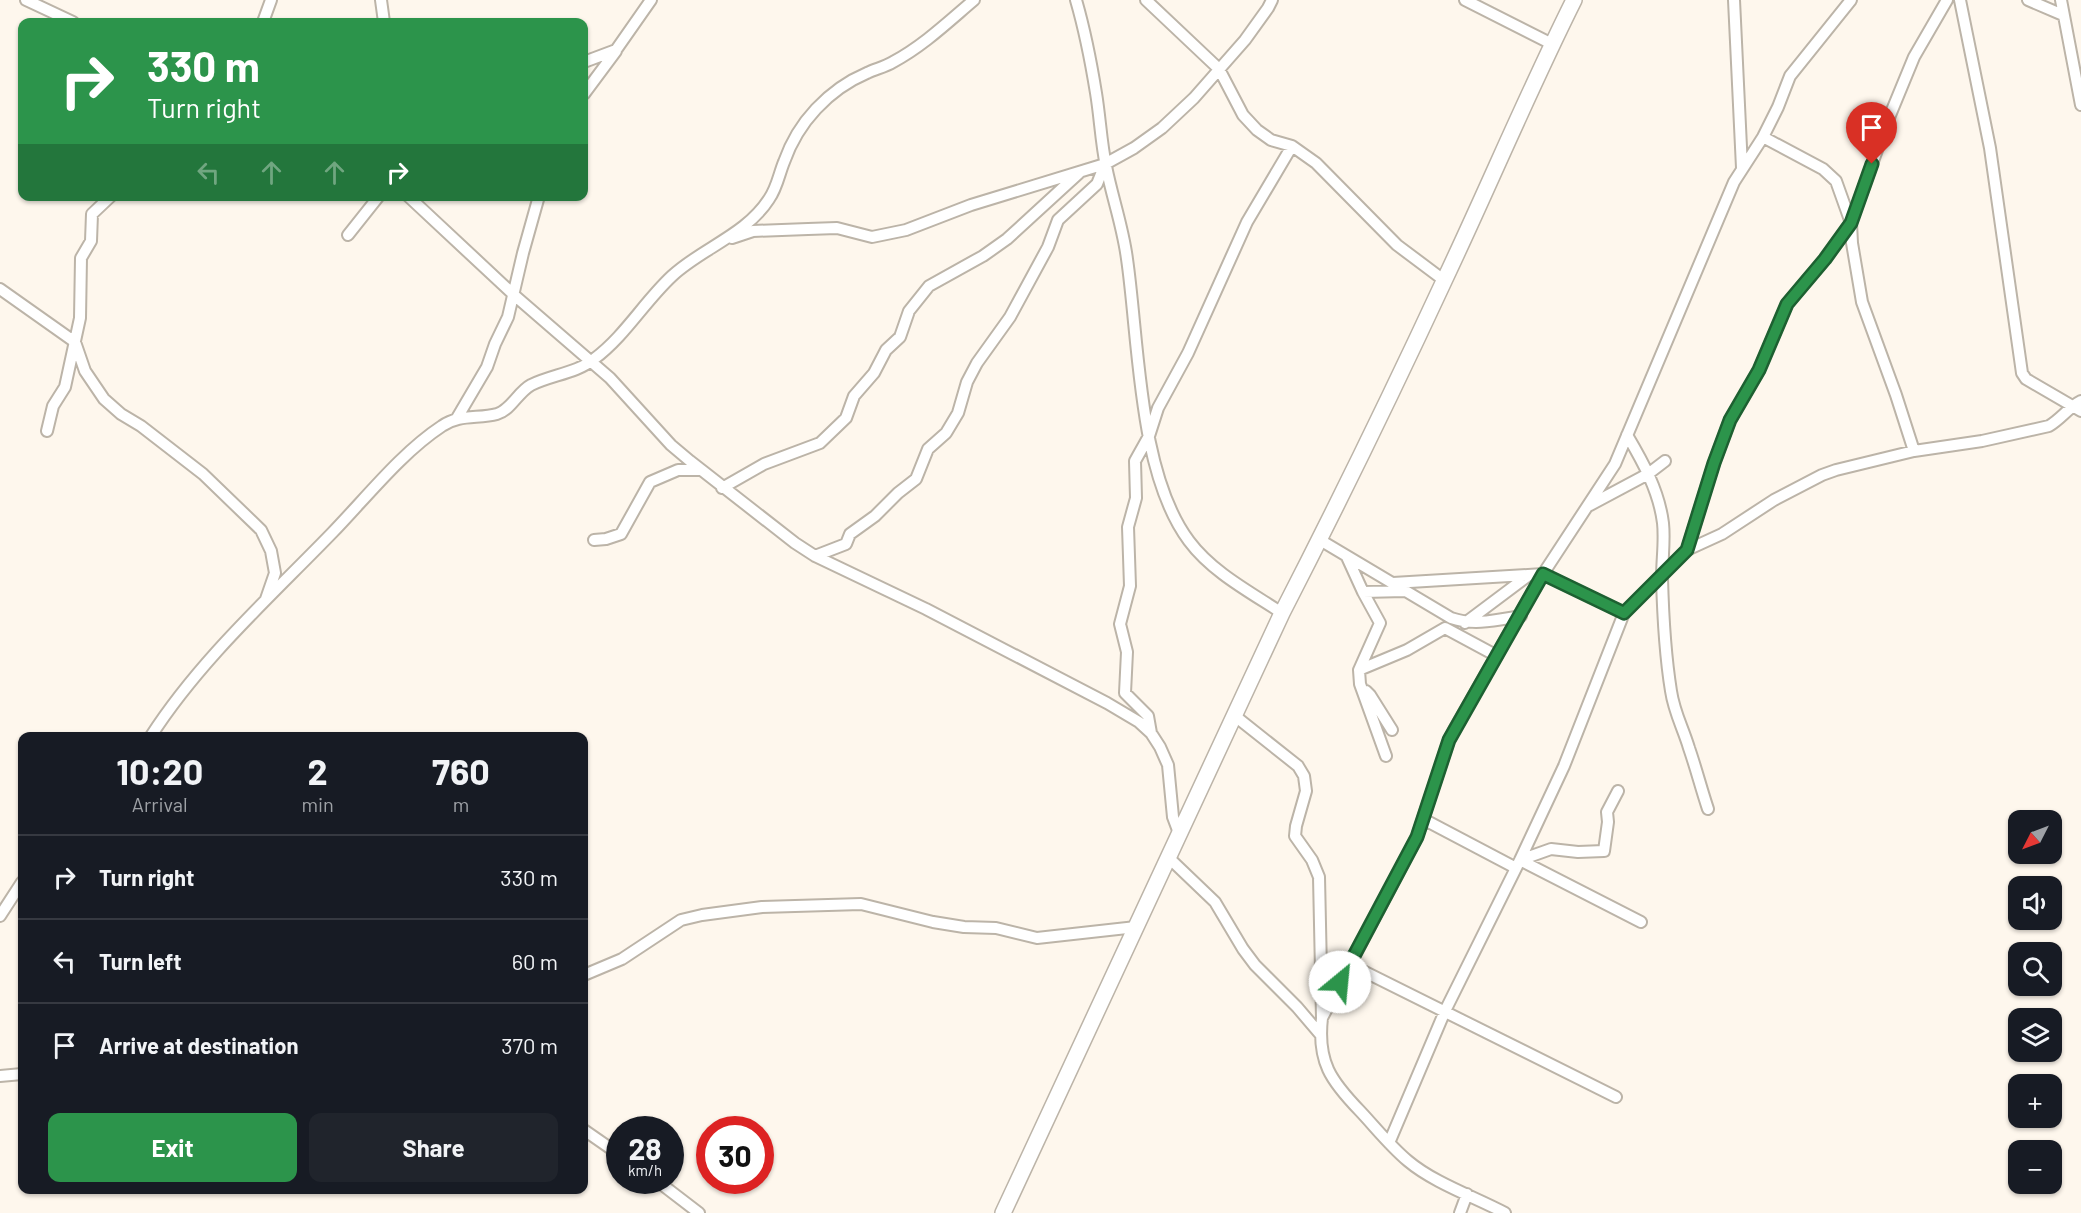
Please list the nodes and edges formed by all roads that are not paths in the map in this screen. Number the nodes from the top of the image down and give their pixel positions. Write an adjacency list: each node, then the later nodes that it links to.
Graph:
1 (26, 0): 18 (street)
2 (271, 0): 19 (street)
3 (381, 0): 20 (street)
4 (651, 0): 22 (street)
5 (974, 0): 38 (street)
6 (1077, 0): 29 (street)
7 (1146, 0): 24 (street)
8 (1272, 0): 24 (street)
9 (1465, 0): 21 (street)
10 (1574, 0): 21 (main road)
11 (1734, 0): 30 (street)
12 (1851, 0): 27 (street)
13 (1947, 0): 36 (street)
14 (1960, 0): 44 (street)
15 (2028, 0): 17 (street)
16 (2061, 0): 17 (street)
17 (2063, 15): 26 (street)
18 (64, 18)
19 (264, 18)
20 (383, 18)
21 (1552, 44): 39 (main road)
22 (616, 50): 23 (street); 25 (street)
23 (588, 60)
24 (1219, 69): 28 (street); 29 (street)
25 (588, 88)
26 (2081, 105)
27 (1763, 137): 30 (street); 36 (street)
28 (1292, 146): 39 (street); 48 (street)
29 (1105, 164): 31 (street); 48 (street); 59 (street)
30 (1742, 168): 47 (street)
31 (1082, 171): 38 (street); 53 (street)
32 (106, 201): 42 (street)
33 (375, 201): 37 (street)
34 (413, 201): 41 (street)
35 (538, 201): 41 (street)
36 (1851, 223): 49 (street); 57 (street)
37 (348, 235)
38 (718, 243): 43 (street)
39 (1445, 281): 56 (main road)
40 (0, 289): 42 (street)
41 (514, 295): 43 (street); 45 (street)
42 (75, 342): 46 (street); 66 (street)
43 (592, 361): 45 (street); 51 (street)
44 (2078, 406): 49 (street)
45 (458, 418): 66 (street)
46 (47, 431)
47 (1627, 435): 52 (street); 54 (street)
48 (1149, 436): 67 (street); 77 (street)
49 (1914, 451): 57 (street)
50 (1665, 462): 52 (street)
51 (700, 470): 53 (street); 55 (street)
52 (1648, 474): 54 (street); 62 (street)
53 (722, 488): 59 (street)
54 (1589, 505): 60 (street)
55 (594, 540)
56 (1320, 540): 58 (street); 67 (main road)
57 (1687, 550): 62 (street)
58 (1346, 555): 63 (street); 65 (street)
59 (815, 556): 77 (street)
60 (1543, 574): 61 (street); 68 (street); 69 (street)
61 (1529, 575): 63 (street); 70 (street)
62 (1662, 576): 68 (street); 80 (street)
63 (1393, 583): 64 (street)
64 (1405, 591): 65 (street); 70 (street)
65 (1363, 592): 72 (street)
66 (264, 603): 76 (street)
67 (1282, 613): 74 (main road)
68 (1624, 613): 84 (street)
69 (1521, 616): 70 (street); 71 (street)
70 (1465, 623)
71 (1497, 657): 72 (street); 81 (street)
72 (1359, 670): 73 (street)
73 (1361, 687): 75 (street); 78 (street)
74 (1235, 716): 82 (main road); 92 (street)
75 (1392, 730)
76 (154, 732)
77 (1151, 733): 82 (street)
78 (1386, 756)
79 (1618, 791): 84 (street)
80 (1708, 808)
81 (1423, 819): 84 (street); 89 (street)
82 (1179, 833): 83 (main road)
83 (1169, 858): 88 (main road); 93 (street)
84 (1518, 864): 87 (street); 91 (street)
85 (18, 888): 86 (street)
86 (0, 916)
87 (1641, 922)
88 (1136, 927): 90 (street); 103 (main road)
89 (1349, 964): 91 (street); 92 (street)
90 (588, 973)
91 (1445, 1011): 96 (street); 98 (street)
92 (1322, 1018): 93 (street)
93 (1320, 1034): 98 (street)
94 (18, 1074): 95 (street)
95 (0, 1076)
96 (1616, 1097)
97 (588, 1133): 99 (street)
98 (1389, 1143): 101 (street)
99 (606, 1145)
100 (674, 1194): 102 (street)
101 (1467, 1194): 104 (street); 105 (street)
102 (699, 1213)
103 (1003, 1213)
104 (1460, 1213)
105 (1505, 1213)

